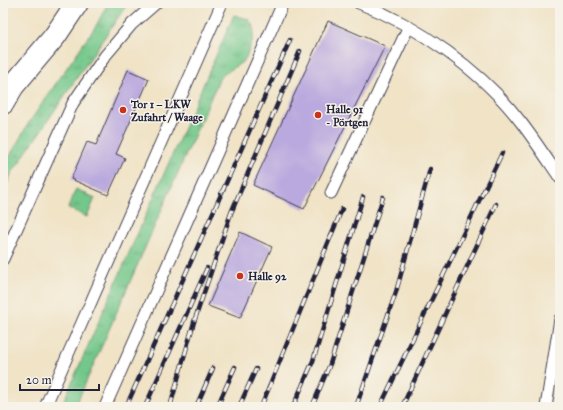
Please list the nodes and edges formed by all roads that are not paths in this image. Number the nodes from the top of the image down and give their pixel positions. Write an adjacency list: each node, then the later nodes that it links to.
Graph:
1 (77, 3): 7 (street)
2 (156, 3): 10 (lane)
3 (222, 3): 12 (lane)
4 (283, 3): 13 (lane)
5 (359, 3): 6 (lane)
6 (408, 28): 8 (lane); 9 (lane)
7 (3, 103)
8 (560, 178)
9 (330, 193)
10 (3, 259)
11 (560, 319): 14 (lane)
12 (45, 407)
13 (105, 407)
14 (546, 407)

